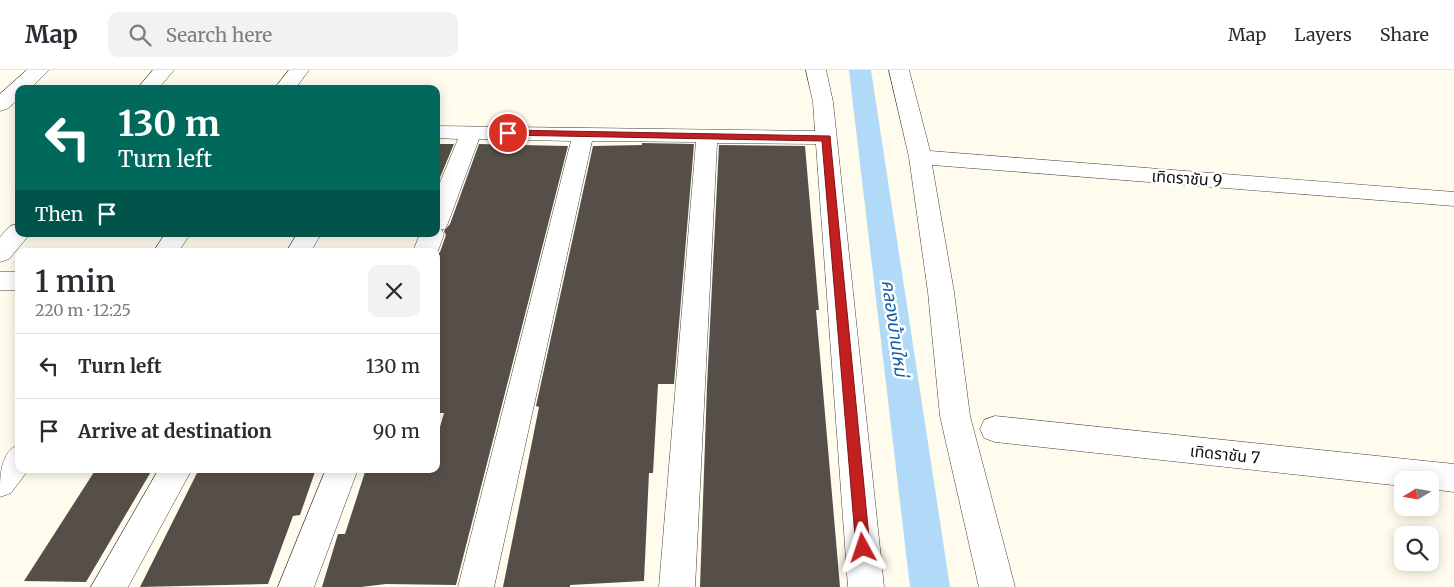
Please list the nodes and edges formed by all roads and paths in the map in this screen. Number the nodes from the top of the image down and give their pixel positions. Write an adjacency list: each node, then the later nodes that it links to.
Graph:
1 (39, 70): 6 (street)
2 (164, 70): 7 (street)
3 (300, 70): 8 (street)
4 (816, 70): 15 (street)
5 (899, 70): 16 (street)
6 (22, 85)
7 (151, 85)
8 (287, 85)
9 (15, 92): 10 (street)
10 (0, 105)
11 (440, 132): 12 (street)
12 (471, 132): 13 (street); 18 (street)
13 (583, 134): 14 (street); 35 (street)
14 (707, 136): 15 (street); 36 (street)
15 (826, 138): 37 (street)
16 (920, 157): 17 (street, เทิดราชัน 9); 38 (street)
17 (1454, 199)
18 (440, 212)
19 (15, 236): 24 (street)
20 (176, 237): 22 (street)
21 (307, 237): 23 (street)
22 (168, 248)
23 (301, 248)
24 (0, 252)
25 (0, 281): 26 (street)
26 (15, 281)
27 (995, 430): 31 (street, เทิดราชัน 7)
28 (15, 462): 32 (street)
29 (174, 473): 33 (street)
30 (340, 473): 34 (street)
31 (1454, 478)
32 (0, 483)
33 (110, 587)
34 (296, 587)
35 (476, 587)
36 (677, 587)
37 (866, 587)
38 (997, 587)

